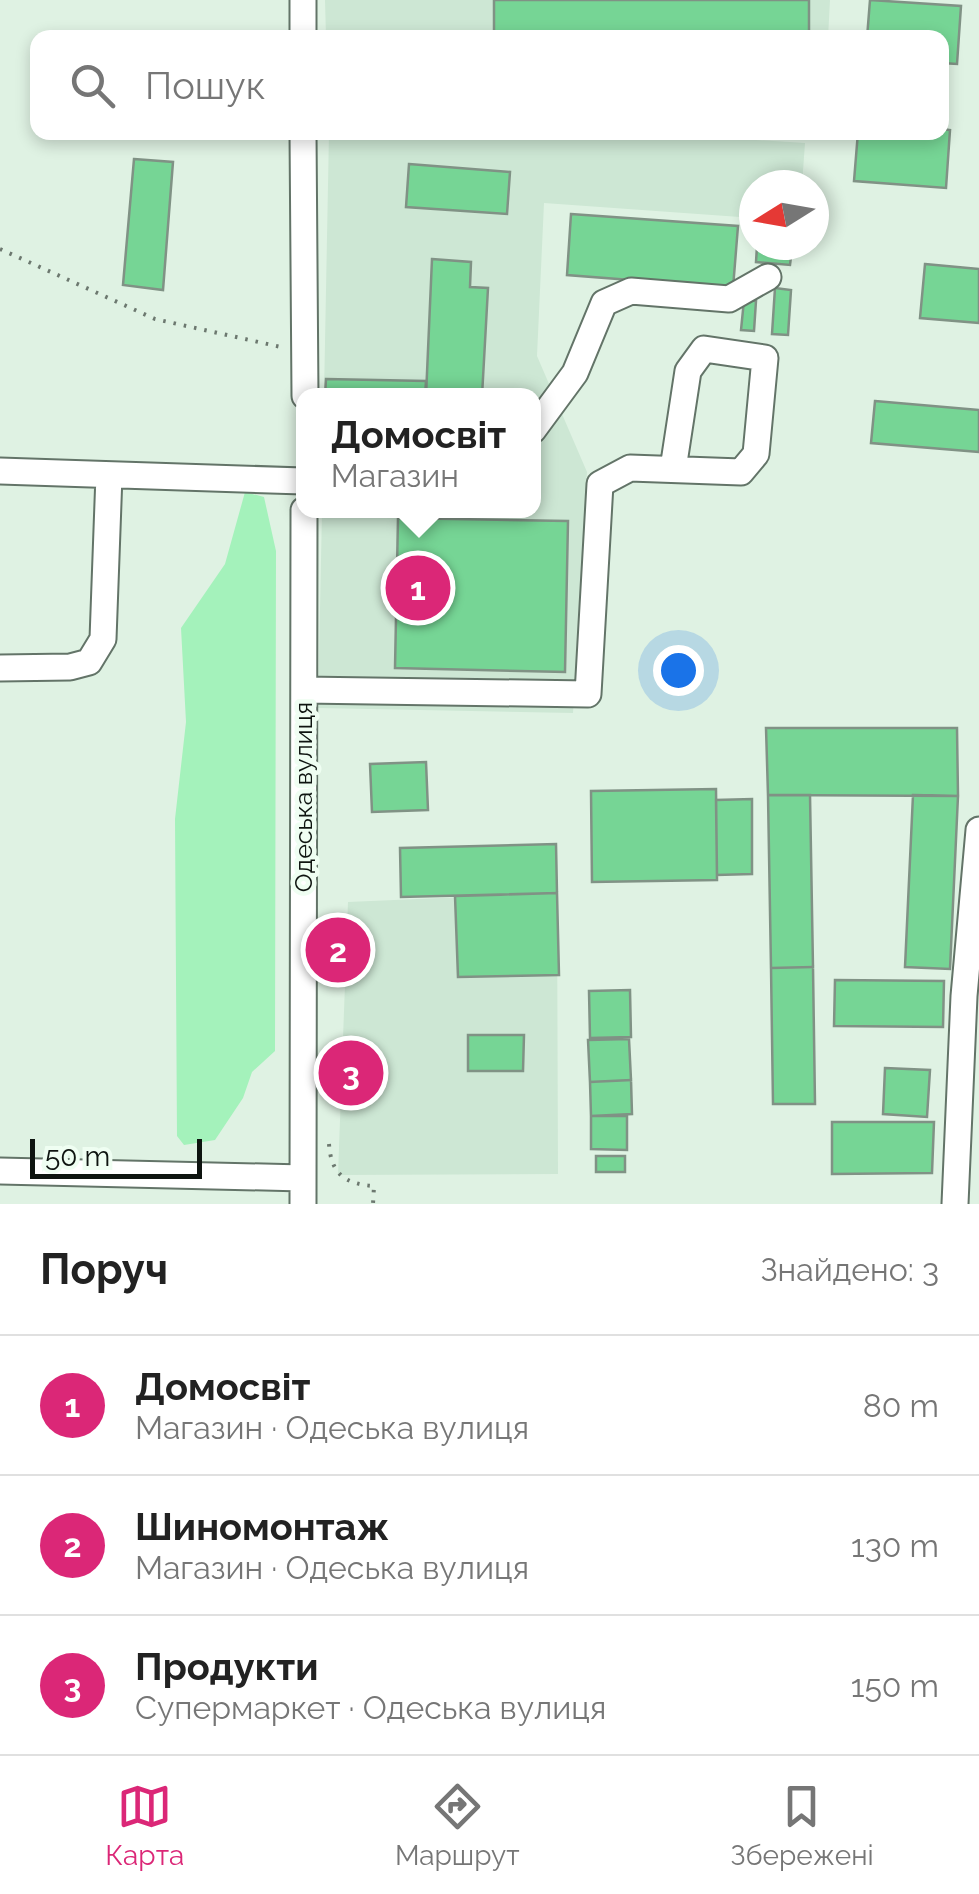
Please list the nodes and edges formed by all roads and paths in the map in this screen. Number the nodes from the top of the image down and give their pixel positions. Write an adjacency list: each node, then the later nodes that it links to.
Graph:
1 (303, 0): 2 (street)
2 (303, 30)
3 (303, 140): 6 (street)
4 (0, 249): 6 (path)
5 (768, 277): 8 (street)
6 (305, 352): 7 (street)
7 (305, 388)
8 (541, 419)
9 (672, 469): 9 (street); 15 (street)
10 (0, 472): 11 (street)
11 (108, 475): 12 (street); 14 (street)
12 (296, 480)
13 (304, 518): 15 (street, Одеська вулиця)
14 (0, 668)
15 (304, 690): 18 (street, Одеська вулиця)
16 (979, 830): 19 (street)
17 (0, 1172): 18 (street)
18 (303, 1191)
19 (955, 1204)

